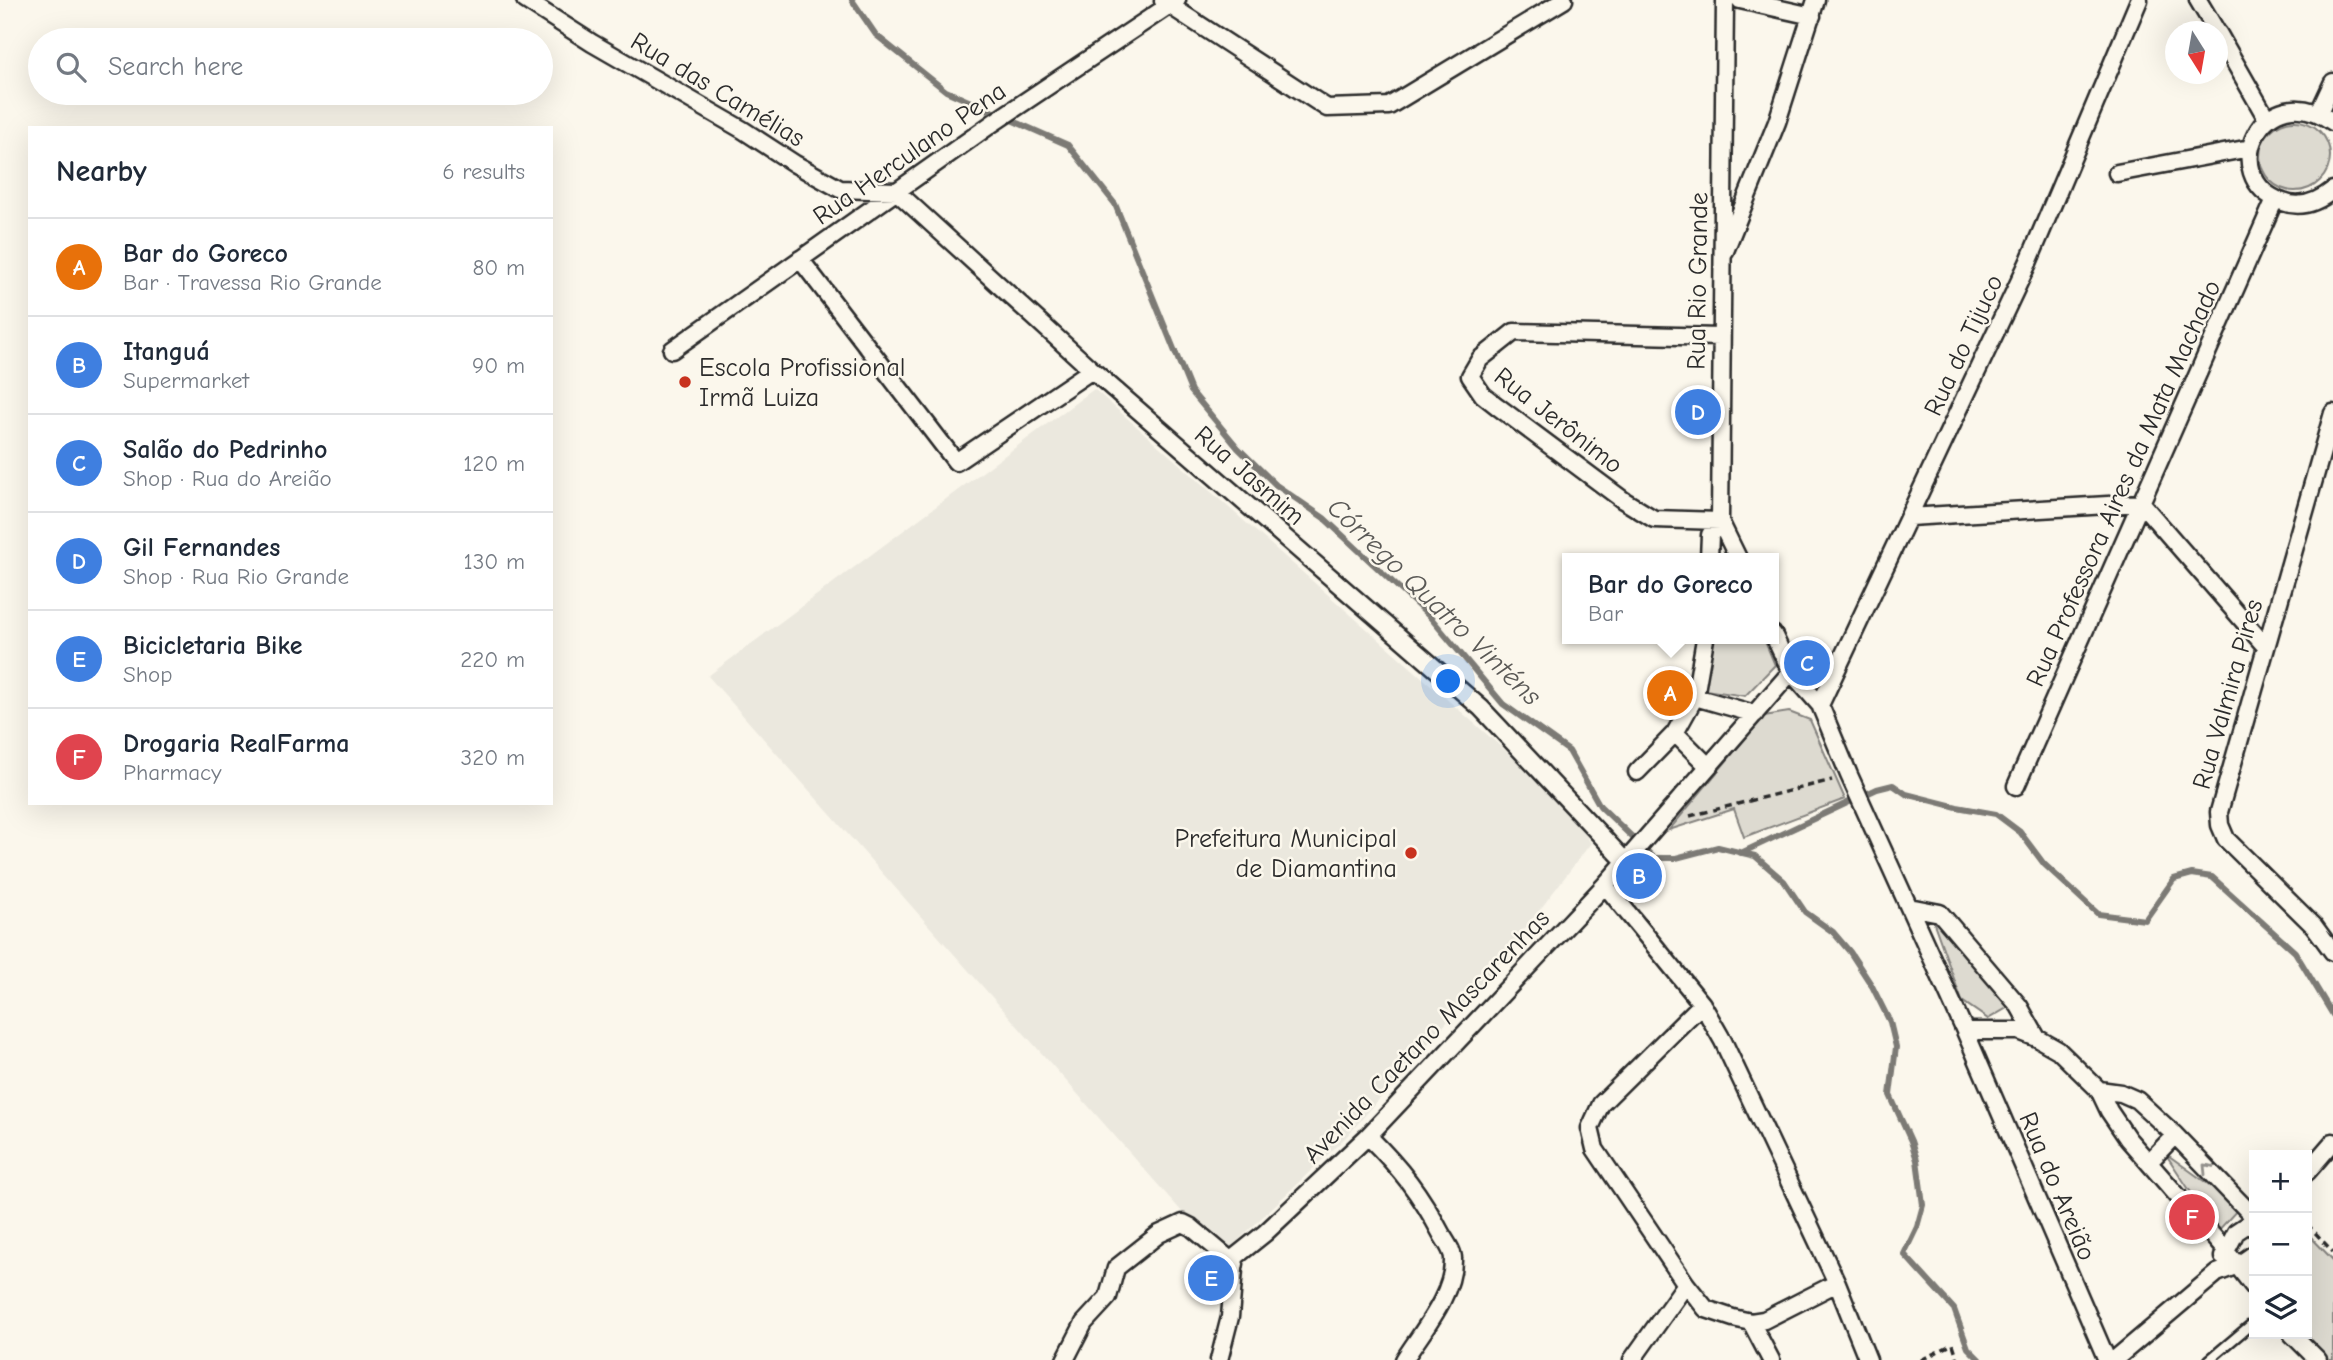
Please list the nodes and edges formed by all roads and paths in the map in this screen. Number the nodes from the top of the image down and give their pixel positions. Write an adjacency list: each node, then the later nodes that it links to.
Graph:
1 (525, 0): 17 (street, Rua das Camélias)
2 (1564, 0): 7 (street)
3 (1725, 0): 20 (street, Rua Rio Grande)
4 (1740, 0): 8 (street)
5 (2140, 0): 26 (street, Rua do Tijuco)
6 (2198, 0): 9 (street)
7 (1169, 2): 17 (street, Rua Herculano Pena)
8 (1814, 8): 20 (street)
9 (2210, 21)
10 (2228, 51): 13 (street)
11 (2333, 82): 12 (street)
12 (2326, 117): 13 (street)
13 (2267, 119): 14 (street)
14 (2250, 148): 15 (street); 18 (street)
15 (2117, 173)
16 (2333, 190): 18 (street)
17 (896, 191): 19 (street, Rua Herculano Pena); 23 (street, Rua Jasmim)
18 (2275, 199): 25 (street, Rua Professora Aires da Mata Machado)
19 (800, 259): 22 (street, Rua Herculano Pena); 23 (street)
20 (1722, 260): 21 (street, Rua Rio Grande)
21 (1720, 337): 27 (street, Rua Rio Grande); 27 (street, Rua Jerônimo)
22 (672, 350)
23 (1092, 370): 43 (street, Rua Jasmim)
24 (2333, 413): 32 (street, Rua Valmira Pires)
25 (2141, 503): 26 (street); 32 (street); 41 (street, Rua Professora Aires da Mata Machado)
26 (1909, 517): 35 (street, Rua do Tijuco)
27 (1720, 521): 28 (street); 29 (street, Rua Rio Grande)
28 (1709, 553)
29 (1736, 553)
30 (1704, 644): 34 (street)
31 (1778, 644): 33 (street)
32 (2266, 647): 46 (street, Rua Valmira Pires)
33 (1791, 672): 35 (street); 36 (street, Avenida Caetano Mascarenhas)
34 (1695, 697): 36 (street); 37 (street)
35 (1820, 705): 40 (street)
36 (1755, 714): 38 (street, Avenida Caetano Mascarenhas)
37 (1675, 733): 38 (street); 39 (street)
38 (1708, 766): 42 (street, Avenida Caetano Mascarenhas)
39 (1637, 772)
40 (1852, 781): 42 (path); 45 (street, Rua do Areião)
41 (2016, 786)
42 (1653, 829): 43 (street, Avenida Caetano Mascarenhas)
43 (1628, 857): 44 (street, Avenida Caetano Mascarenhas)
44 (1605, 885): 47 (street); 52 (street, Avenida Caetano Mascarenhas)
45 (1909, 907): 48 (street, Rua do Areião); 49 (street)
46 (2333, 952)
47 (1702, 1004): 66 (street); 67 (street)
48 (1965, 1031): 49 (street); 79 (street, Rua do Areião)
49 (2037, 1038): 50 (street)
50 (2099, 1090): 51 (street); 54 (street)
51 (2175, 1135): 54 (street); 56 (street, one-way to 51)
52 (1368, 1136): 62 (street, Avenida Caetano Mascarenhas); 73 (street)
53 (2333, 1142): 55 (street)
54 (2149, 1162): 59 (street)
55 (2312, 1166)
56 (2249, 1214)
57 (2249, 1223): 59 (street)
58 (2312, 1229): 60 (path)
59 (2225, 1250): 63 (street); 64 (street)
60 (2333, 1252)
61 (2249, 1257): 63 (street)
62 (1235, 1264): 71 (street); 72 (street)
63 (2238, 1265): 64 (street); 65 (street)
64 (2217, 1273): 80 (street)
65 (2249, 1280)
66 (1837, 1283): 68 (street); 76 (street)
67 (1686, 1284): 68 (street); 74 (street)
68 (1751, 1322): 75 (street)
69 (2249, 1326): 81 (lane)
70 (2297, 1339): 82 (street)
71 (1065, 1360)
72 (1219, 1360)
73 (1404, 1360)
74 (1632, 1360)
75 (1771, 1360)
76 (1868, 1360)
77 (1922, 1360): 78 (path)
78 (1958, 1360)
79 (2107, 1360)
80 (2114, 1360)
81 (2209, 1360)
82 (2318, 1360)

